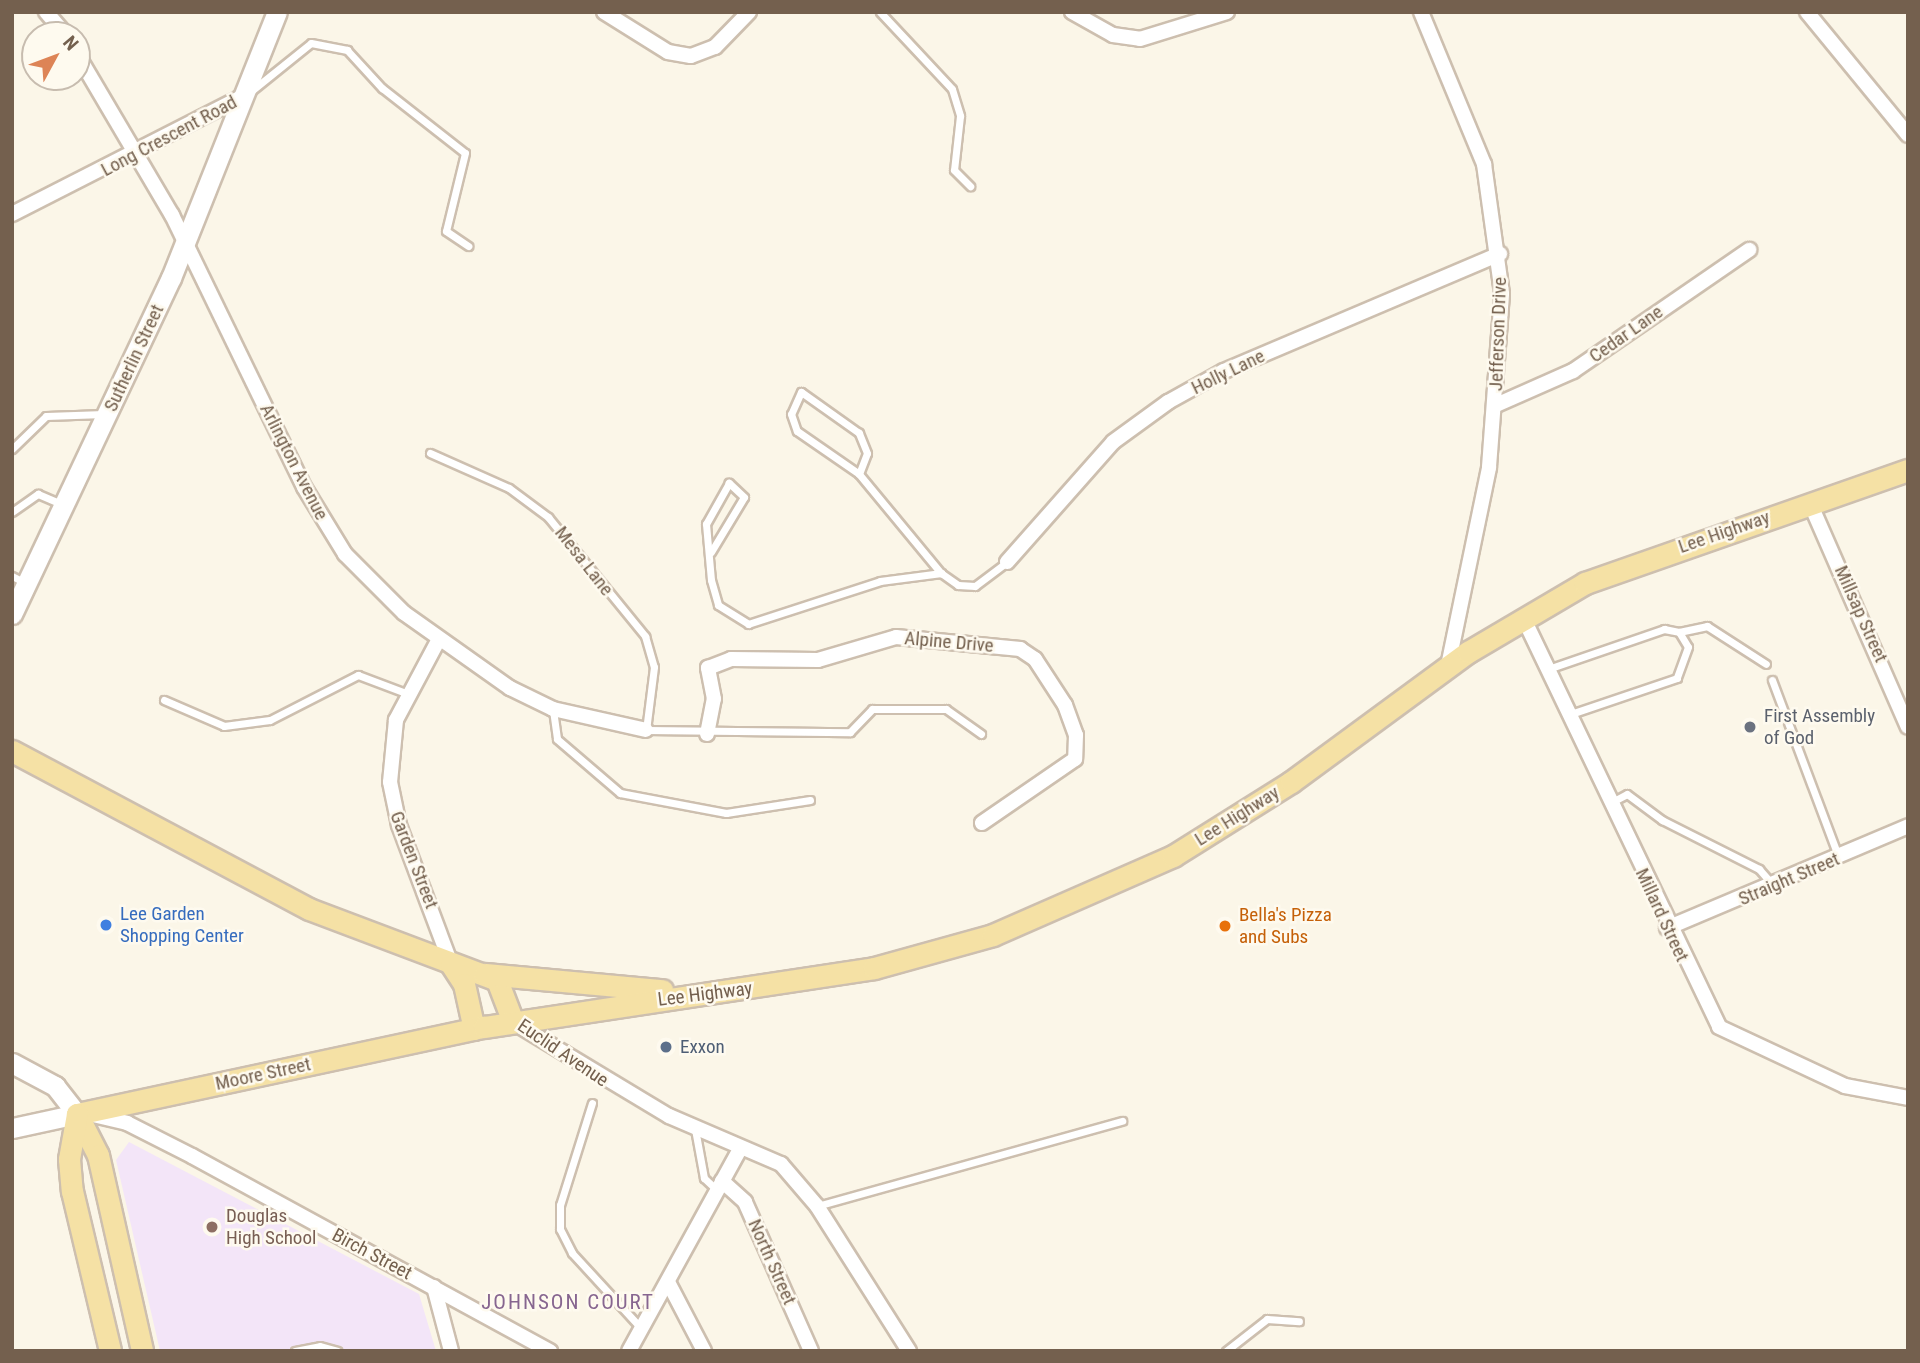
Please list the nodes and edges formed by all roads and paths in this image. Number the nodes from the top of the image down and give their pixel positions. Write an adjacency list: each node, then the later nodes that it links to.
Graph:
1 (278, 12): 10 (street, Long Crescent Road)
2 (604, 12): 3 (street)
3 (749, 12)
4 (880, 12): 13 (lane)
5 (1072, 12): 6 (street)
6 (1227, 12)
7 (1421, 12): 18 (street, Jefferson Drive)
8 (1807, 12): 11 (street)
9 (91, 77): 12 (street, Arlington Avenue)
10 (244, 96): 12 (street, Long Crescent Road); 15 (street, Sutherlin Street); 16 (lane)
11 (1908, 135)
12 (136, 153): 14 (street, Long Crescent Road); 15 (street, Arlington Avenue)
13 (970, 186)
14 (12, 214)
15 (183, 240): 20 (street, Sutherlin Street); 35 (street, Arlington Avenue)
16 (468, 246)
17 (1749, 250): 19 (street, Cedar Lane)
18 (1500, 254): 19 (street, Jefferson Drive); 29 (street, Holly Lane)
19 (1496, 405): 37 (street, Jefferson Drive)
20 (108, 414): 21 (lane); 26 (street, Sutherlin Street)
21 (12, 449)
22 (430, 453): 45 (lane, Mesa Lane)
23 (1908, 470): 25 (main road, Lee Highway)
24 (859, 474): 24 (lane); 30 (lane)
25 (1810, 503): 33 (main road, Lee Highway); 44 (street, Millsap Street)
26 (64, 505): 27 (lane); 31 (street, Sutherlin Street)
27 (12, 512)
28 (711, 552): 28 (lane); 30 (lane)
29 (1007, 562): 30 (lane)
30 (941, 573)
31 (20, 580): 32 (street, Sutherlin Street)
32 (12, 614)
33 (1523, 617): 37 (main road, Lee Highway); 38 (street, Millard Street)
34 (1679, 632): 36 (lane); 38 (lane); 43 (lane)
35 (439, 639): 40 (street, Garden Street); 42 (street, Arlington Avenue)
36 (1766, 664)
37 (1448, 666): 58 (main road, Lee Highway)
38 (1548, 669): 43 (street, Millard Street)
39 (1772, 680): 53 (lane)
40 (406, 692): 41 (lane); 56 (street, Garden Street)
41 (164, 700)
42 (553, 709): 45 (street, Arlington Avenue); 49 (lane)
43 (1568, 715): 50 (street, Millard Street)
44 (1908, 727)
45 (646, 730): 46 (lane)
46 (707, 734): 47 (lane); 51 (street, Alpine Drive)
47 (981, 734)
48 (12, 751): 56 (main road, Euclid Avenue)
49 (810, 800)
50 (1609, 804): 54 (lane); 55 (street, Millard Street)
51 (982, 823)
52 (1908, 826): 53 (street, Straight Street)
53 (1839, 858): 54 (street, Straight Street)
54 (1774, 886): 55 (street, Straight Street)
55 (1667, 928): 62 (street, Millard Street)
56 (451, 964): 57 (main road, Euclid Avenue); 60 (main road)
57 (483, 974): 58 (main road); 59 (main road, Euclid Avenue)
58 (695, 993): 59 (main road, Lee Highway)
59 (513, 1022): 60 (main road, Moore Street); 67 (street, Euclid Avenue)
60 (474, 1029): 64 (main road, Moore Street)
61 (12, 1063): 64 (street)
62 (1908, 1098)
63 (592, 1103): 74 (lane)
64 (78, 1114): 66 (street, Moore Street); 72 (street, Birch Street); 75 (main road); 76 (main road)
65 (1122, 1121): 70 (lane)
66 (12, 1128)
67 (695, 1129): 68 (street, Euclid Avenue); 69 (lane)
68 (740, 1149): 69 (street); 70 (street, Euclid Avenue)
69 (720, 1186): 71 (street); 83 (street, North Street)
70 (817, 1206): 84 (street, Euclid Avenue)
71 (667, 1282): 74 (street); 82 (street)
72 (434, 1287): 79 (street); 80 (street, Birch Street)
73 (1299, 1321): 85 (lane)
74 (642, 1328): 81 (street)
75 (110, 1351)
76 (142, 1351)
77 (295, 1351): 78 (lane)
78 (337, 1351)
79 (450, 1351)
80 (550, 1351)
81 (629, 1351)
82 (704, 1351)
83 (811, 1351)
84 (909, 1351)
85 (1226, 1351)

